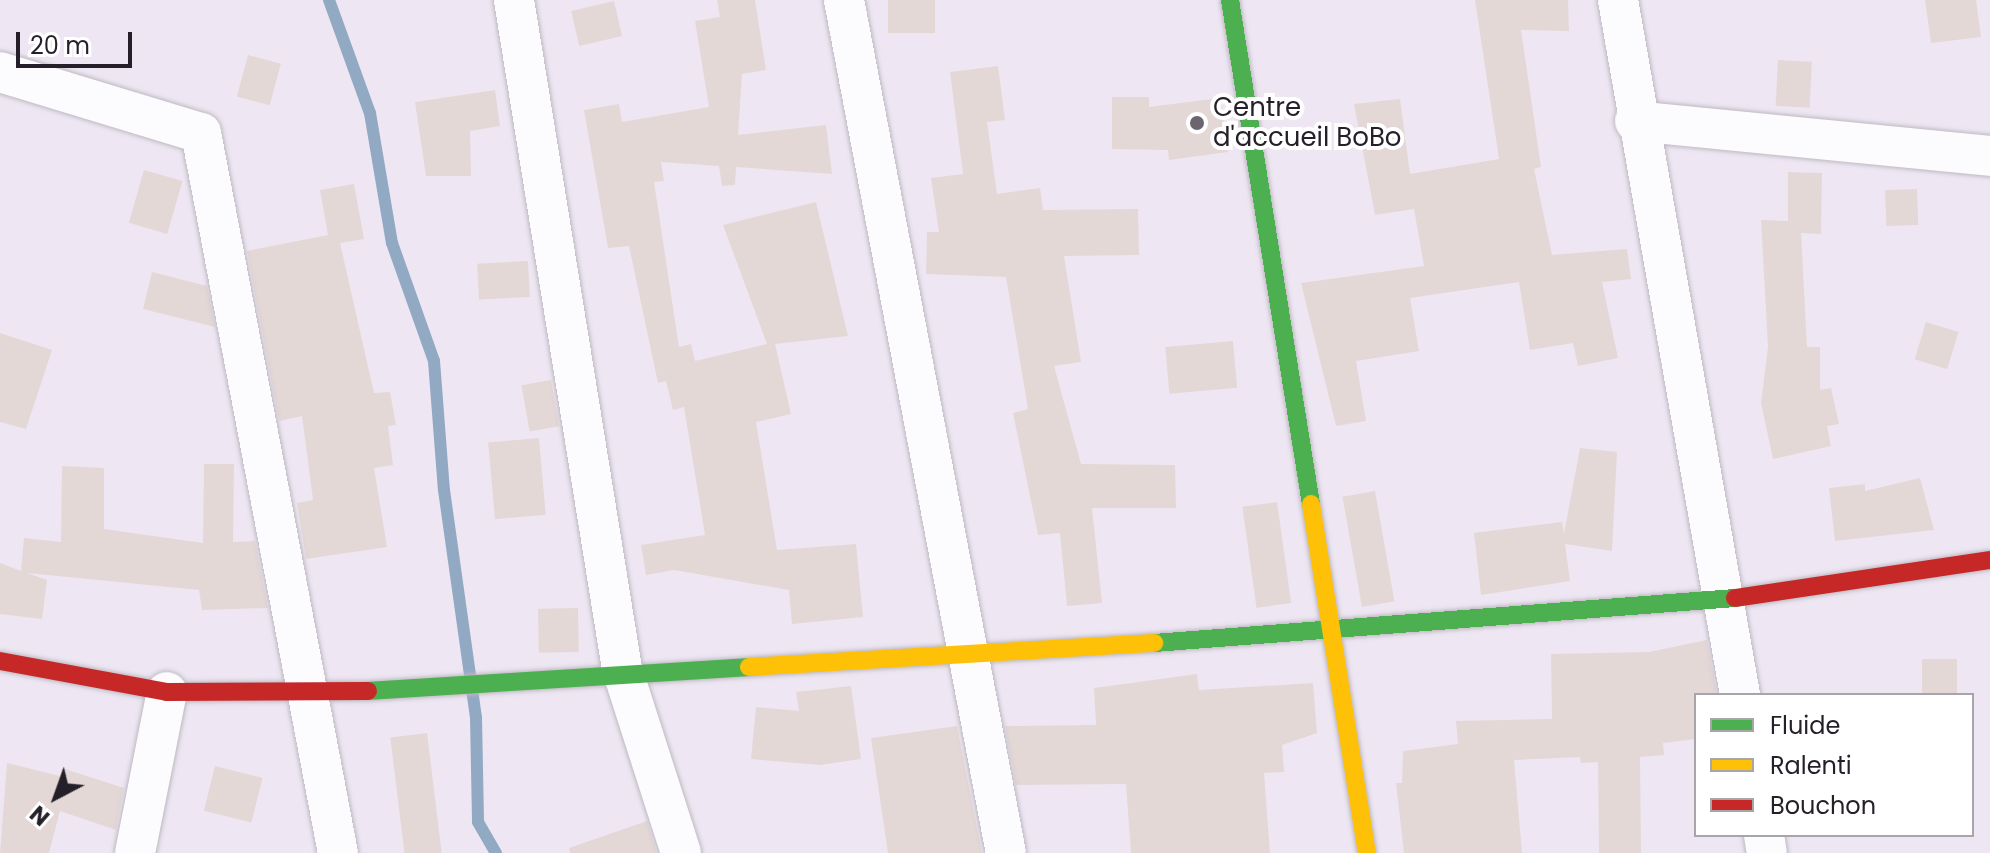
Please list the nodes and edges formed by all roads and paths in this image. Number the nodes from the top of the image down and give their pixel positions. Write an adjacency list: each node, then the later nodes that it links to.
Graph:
1 (514, 0): 13 (street)
2 (844, 0): 11 (street)
3 (1230, 0): 10 (street)
4 (1618, 0): 6 (street)
5 (0, 72): 16 (street)
6 (1635, 121): 7 (street); 9 (street)
7 (1990, 156)
8 (1990, 560): 9 (street)
9 (1724, 600): 10 (street); 15 (street)
10 (1327, 632): 11 (street); 21 (street)
11 (967, 649): 13 (street); 20 (street)
12 (0, 661): 14 (street)
13 (622, 669): 16 (street); 19 (street)
14 (167, 692): 16 (street); 17 (street)
15 (1740, 693)
16 (311, 694): 18 (street)
17 (135, 853)
18 (338, 853)
19 (681, 853)
20 (1006, 853)
21 (1367, 853)

